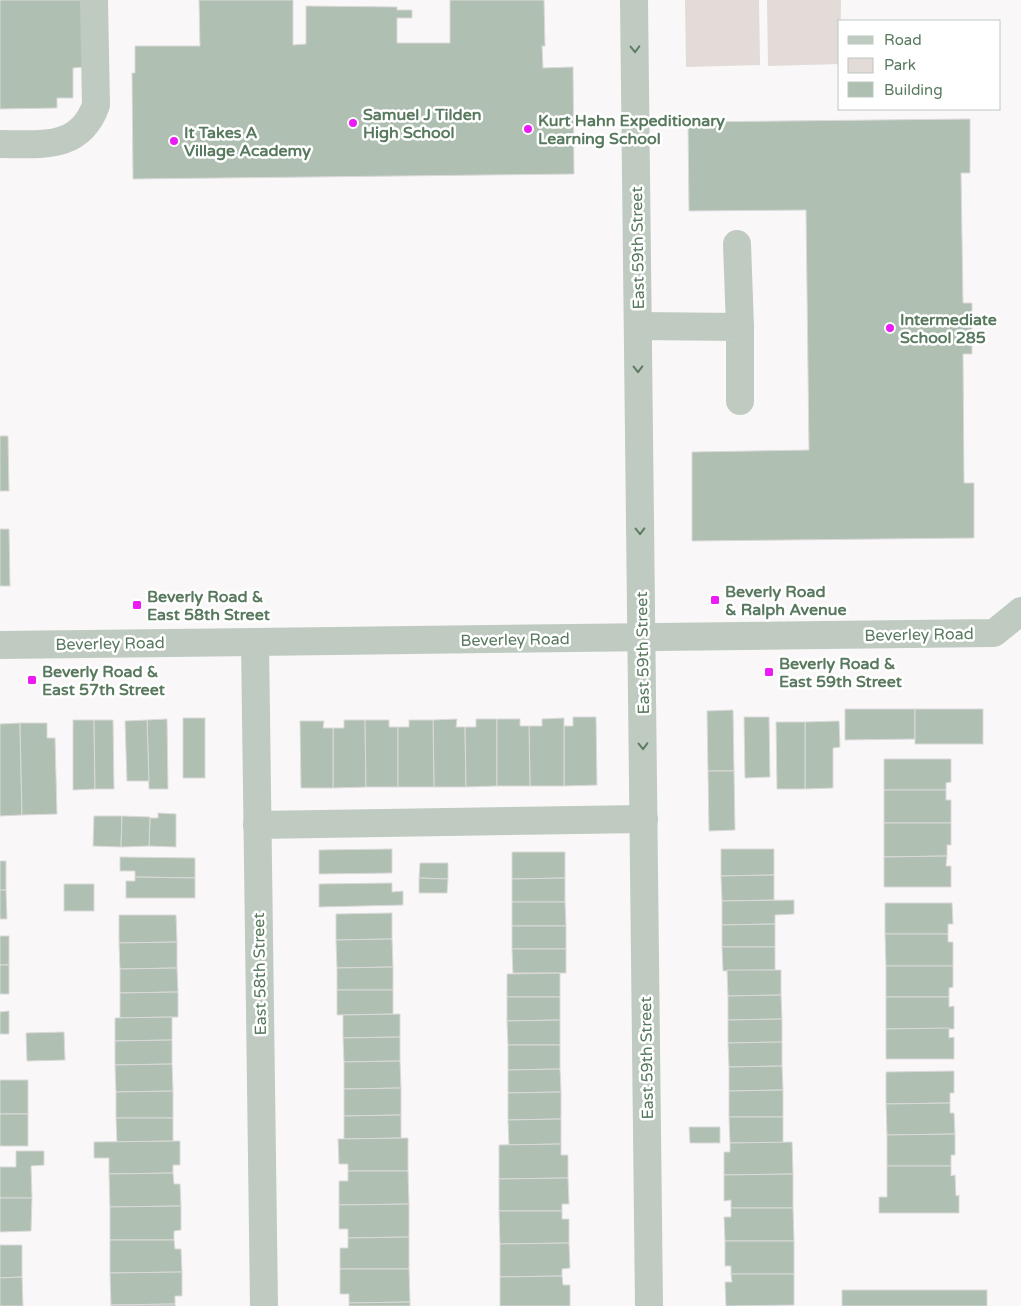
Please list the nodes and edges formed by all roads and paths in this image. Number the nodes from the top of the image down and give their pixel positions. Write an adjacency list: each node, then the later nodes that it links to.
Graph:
1 (94, 0): 3 (street)
2 (634, 0): 5 (street, East 59th Street, one-way to 5)
3 (0, 144)
4 (737, 244): 6 (street)
5 (638, 326): 6 (street); 9 (street, East 59th Street, one-way to 9)
6 (740, 327): 7 (street)
7 (740, 401)
8 (1021, 611): 9 (street, Beverley Road)
9 (642, 638): 10 (street, Beverley Road); 12 (street, East 59th Street, one-way to 12)
10 (255, 642): 11 (street, Beverley Road); 13 (street, East 58th Street)
11 (0, 645)
12 (644, 819): 13 (street); 15 (street, East 59th Street)
13 (257, 825): 14 (street, East 58th Street)
14 (264, 1306)
15 (649, 1306)

